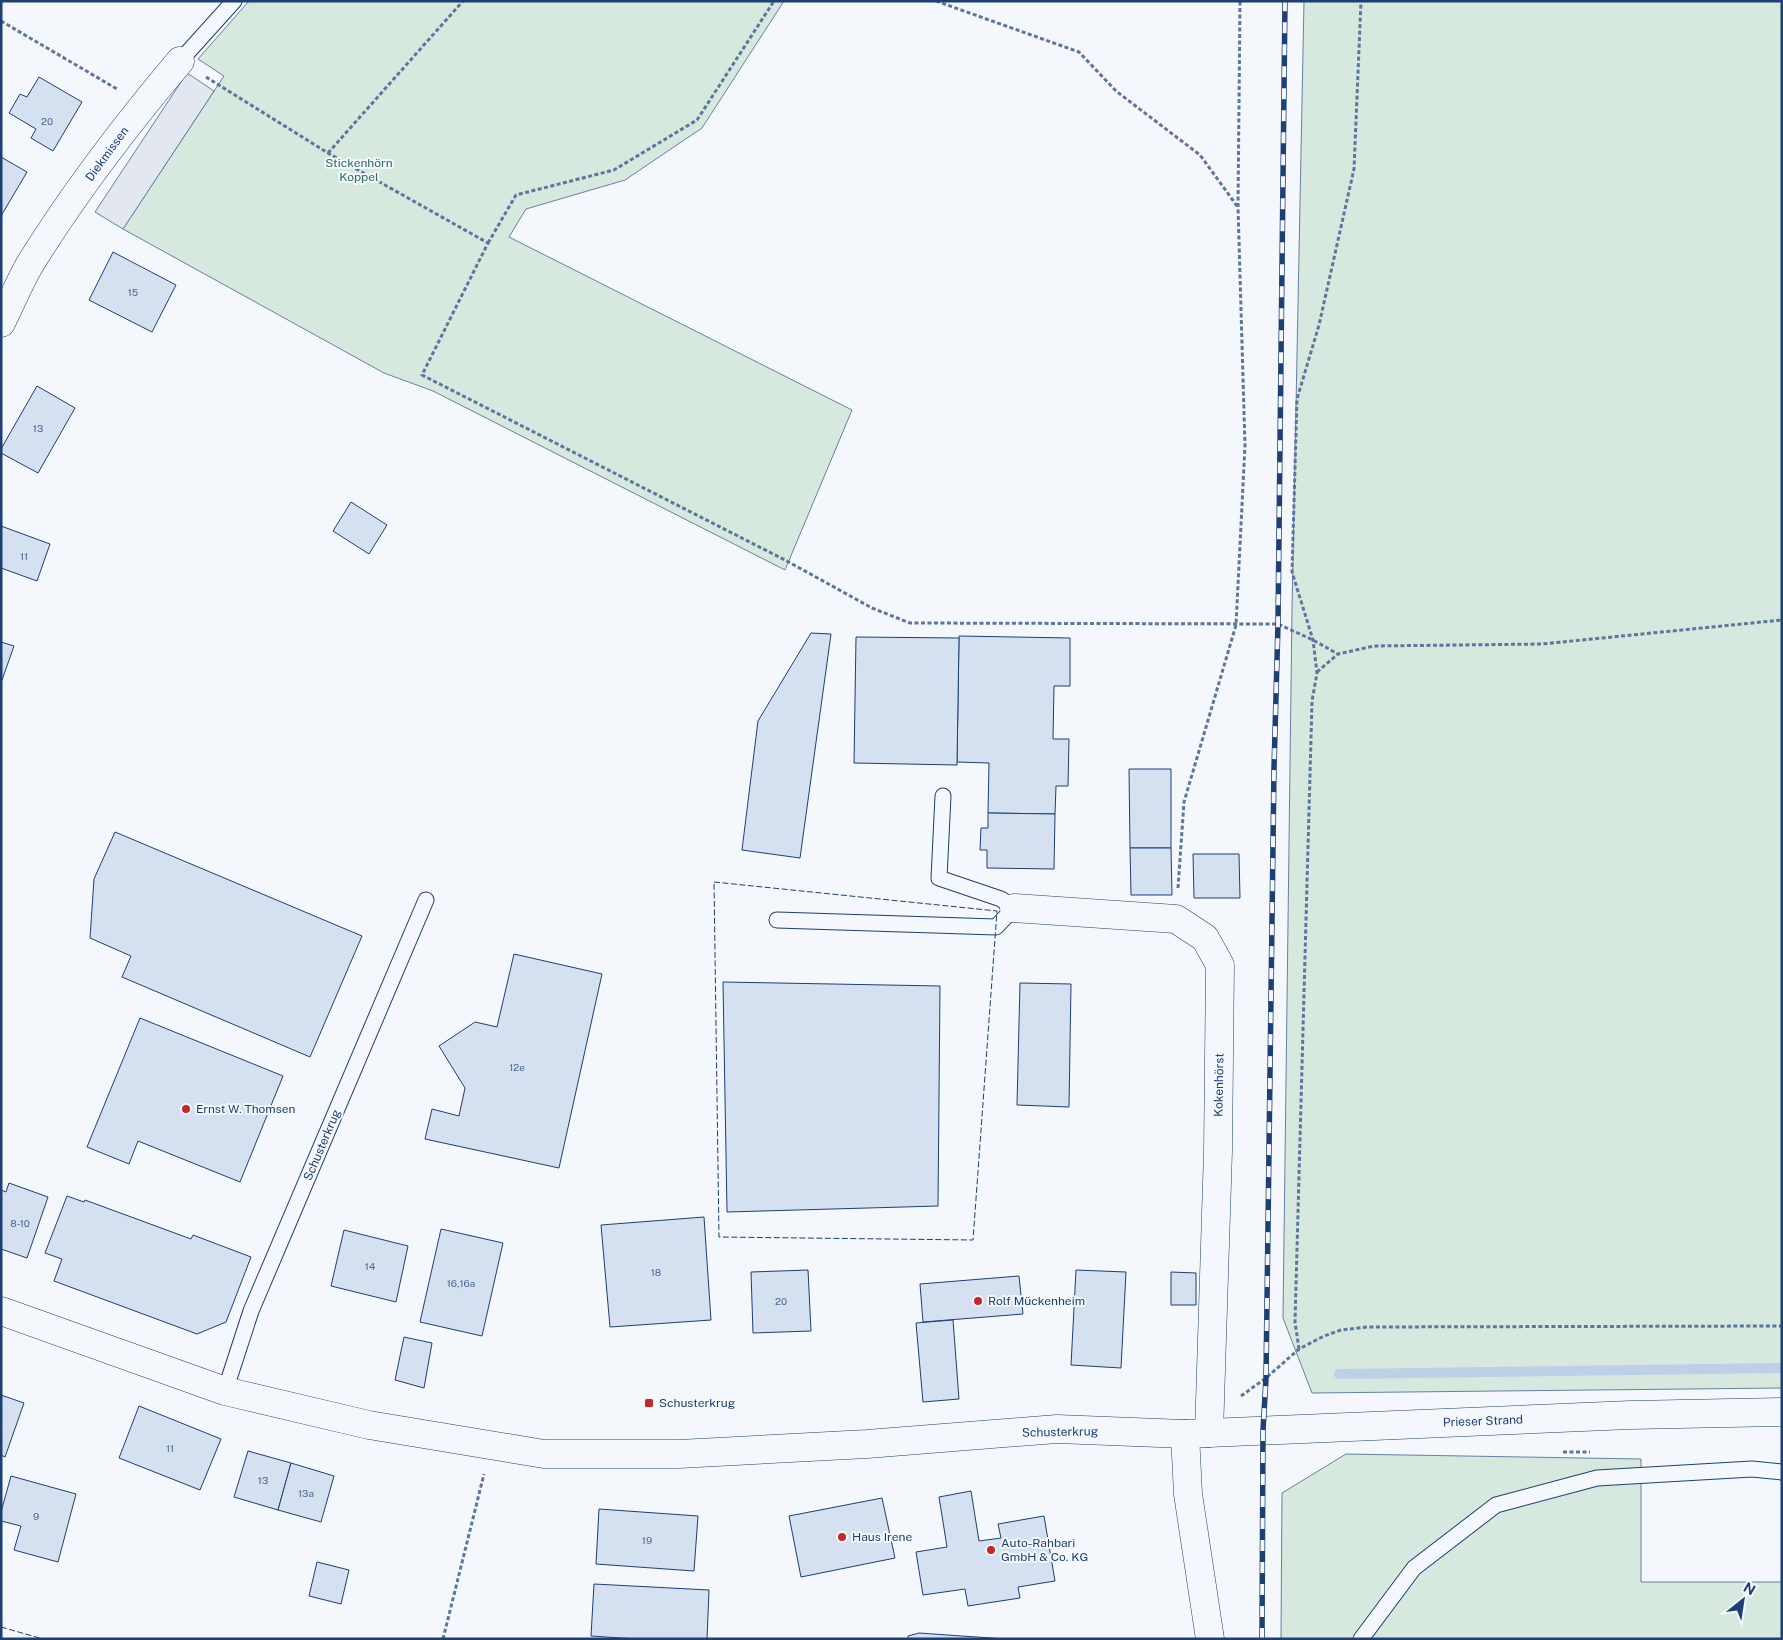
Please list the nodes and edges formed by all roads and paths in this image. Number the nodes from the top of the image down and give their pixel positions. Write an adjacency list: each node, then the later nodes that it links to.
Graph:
1 (234, 1): 8 (lane, Diekmissen)
2 (463, 1): 10 (path)
3 (774, 1): 12 (path)
4 (936, 1): 11 (path)
5 (1240, 1): 11 (path)
6 (1361, 1): 16 (path)
7 (1, 21): 9 (path)
8 (180, 61): 9 (street, Diekmissen); 10 (path)
9 (143, 105): 13 (street, Diekmissen)
10 (328, 153): 12 (path)
11 (1238, 207): 15 (path)
12 (488, 243): 15 (path)
13 (1, 323)
14 (1782, 620): 17 (path)
15 (1236, 625): 16 (path); 22 (path)
16 (1313, 640): 17 (path); 18 (path)
17 (1338, 654): 18 (path)
18 (1317, 673): 25 (path)
19 (942, 796): 21 (lane)
20 (426, 900): 26 (lane, Schusterkrug)
21 (1014, 908): 22 (street, Kokenhörst); 23 (lane)
22 (1176, 919): 28 (street, Kokenhörst)
23 (777, 920)
24 (1, 1312): 26 (street, Schusterkrug)
25 (1782, 1326)
26 (225, 1391): 29 (street, Schusterkrug)
27 (1782, 1412): 28 (street, Prieser Strand)
28 (1197, 1434): 29 (street, Schusterkrug); 32 (street)
29 (492, 1444): 31 (path)
30 (1782, 1472): 33 (lane)
31 (443, 1639)
32 (1210, 1639)
33 (1360, 1639)

